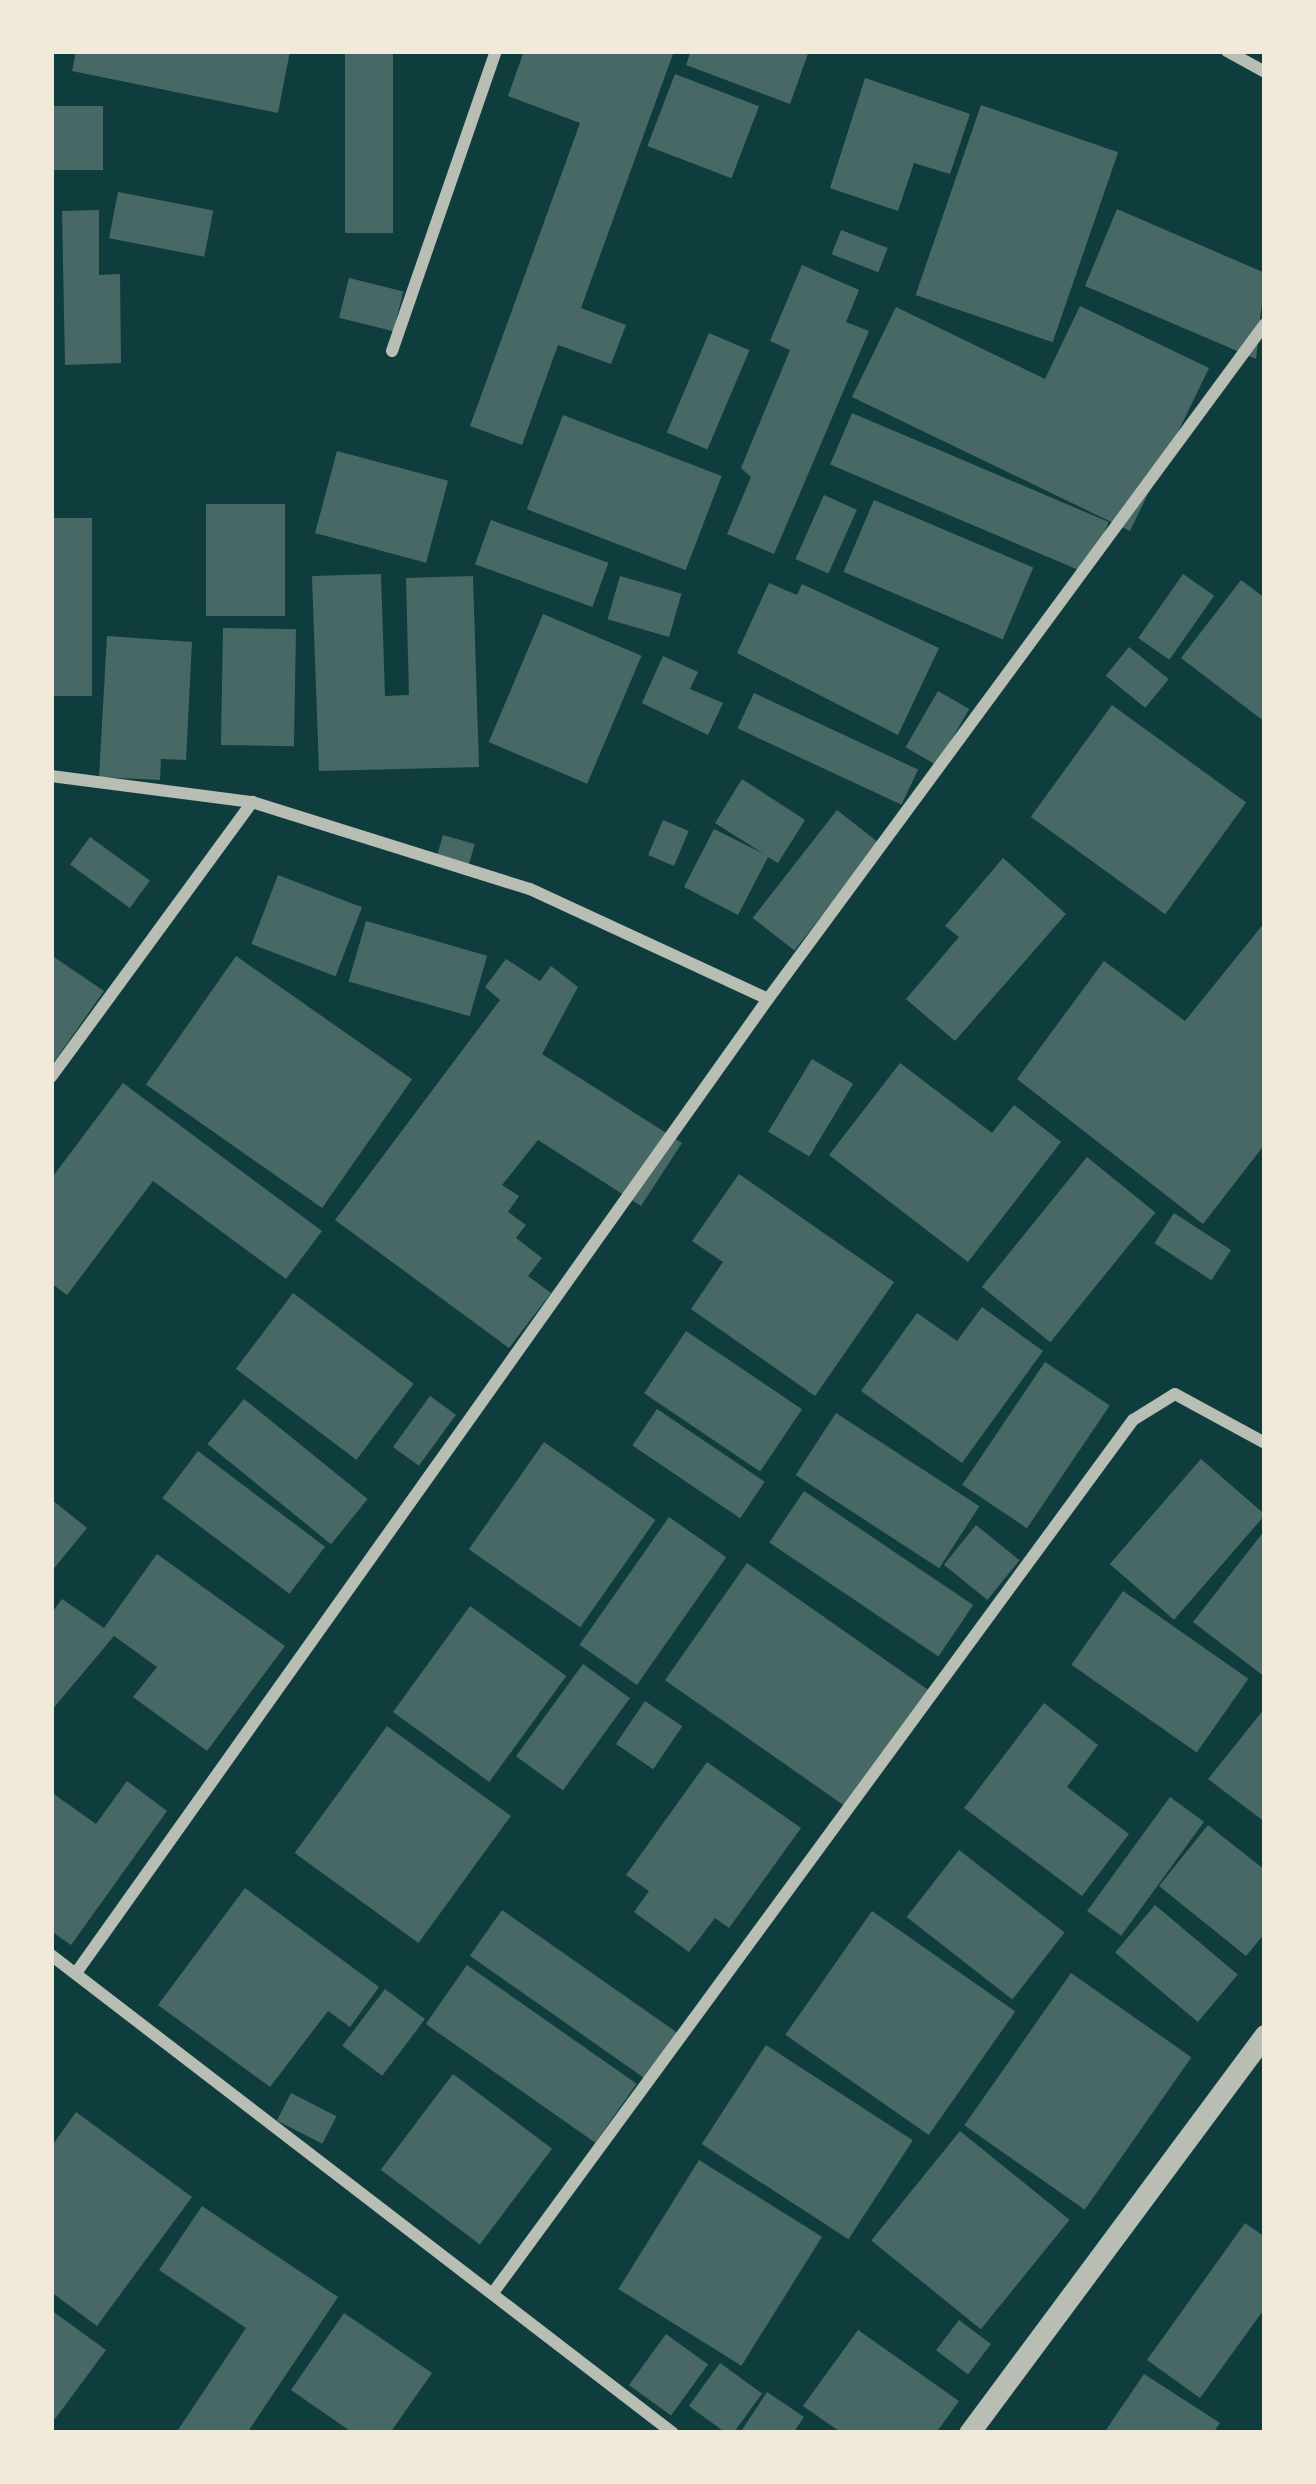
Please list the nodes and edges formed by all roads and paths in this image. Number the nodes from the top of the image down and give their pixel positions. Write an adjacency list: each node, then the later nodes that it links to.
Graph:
1 (496, 51): 5 (street)
2 (1227, 51): 3 (street)
3 (1265, 72)
4 (1265, 324): 8 (street)
5 (392, 351)
6 (51, 776): 7 (street)
7 (252, 802): 8 (street); 9 (street)
8 (768, 999): 12 (street)
9 (51, 1077)
10 (1265, 1443): 14 (street)
11 (51, 1954): 12 (street)
12 (76, 1973): 14 (street)
13 (1265, 2035): 16 (street)
14 (494, 2290): 15 (street)
15 (673, 2433)
16 (968, 2433)

